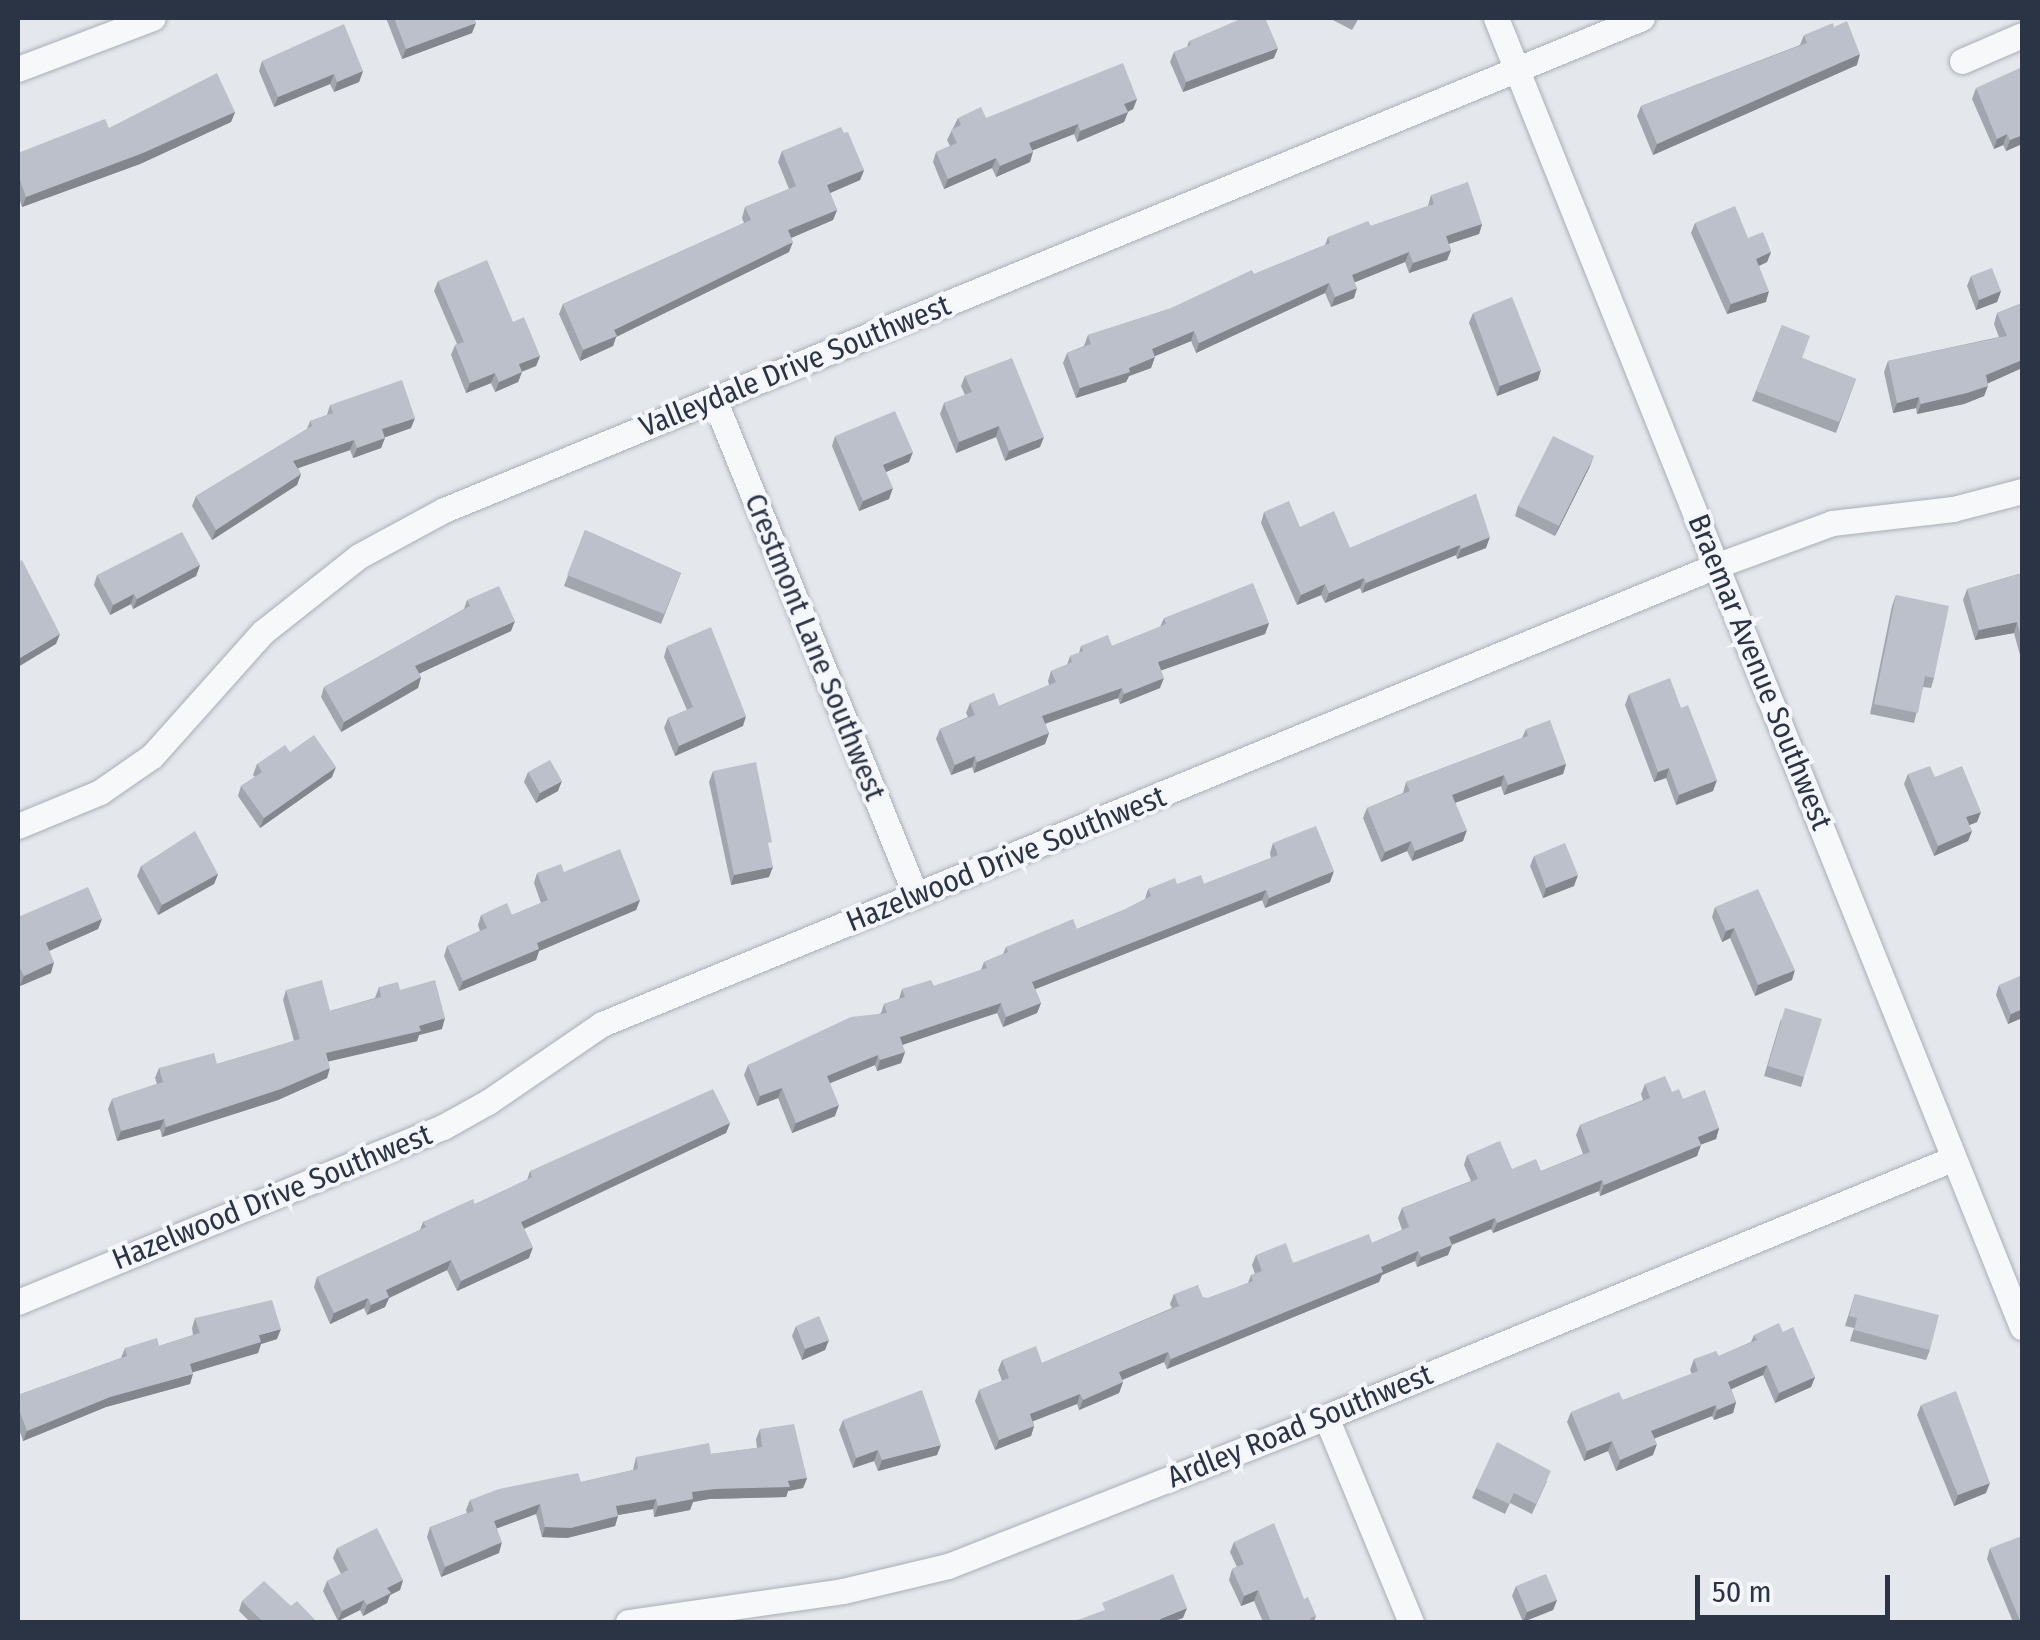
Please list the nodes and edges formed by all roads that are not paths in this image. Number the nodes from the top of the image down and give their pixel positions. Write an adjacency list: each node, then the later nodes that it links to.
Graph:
1 (152, 18): 7 (street)
2 (1496, 18): 6 (street, Braemar Avenue Southwest)
3 (1642, 18): 6 (street, Valleydale Drive Southwest)
4 (2022, 35): 5 (street)
5 (1962, 60)
6 (1516, 69): 8 (street, Valleydale Drive Southwest); 10 (street, Braemar Avenue Southwest)
7 (18, 70)
8 (714, 399): 11 (street, Valleydale Drive Southwest); 12 (street, Crestmont Lane Southwest)
9 (2022, 491): 10 (street, Hazelwood Drive Southwest)
10 (1718, 566): 12 (street, Hazelwood Drive Southwest); 13 (street, Braemar Avenue Southwest)
11 (18, 826)
12 (916, 896): 14 (street, Hazelwood Drive Southwest)
13 (1952, 1159): 15 (street, Braemar Avenue Southwest); 16 (street, Ardley Road Southwest)
14 (18, 1302)
15 (2022, 1327)
16 (1326, 1417): 17 (street, Ardley Road Southwest); 18 (street)
17 (628, 1622)
18 (1411, 1622)

